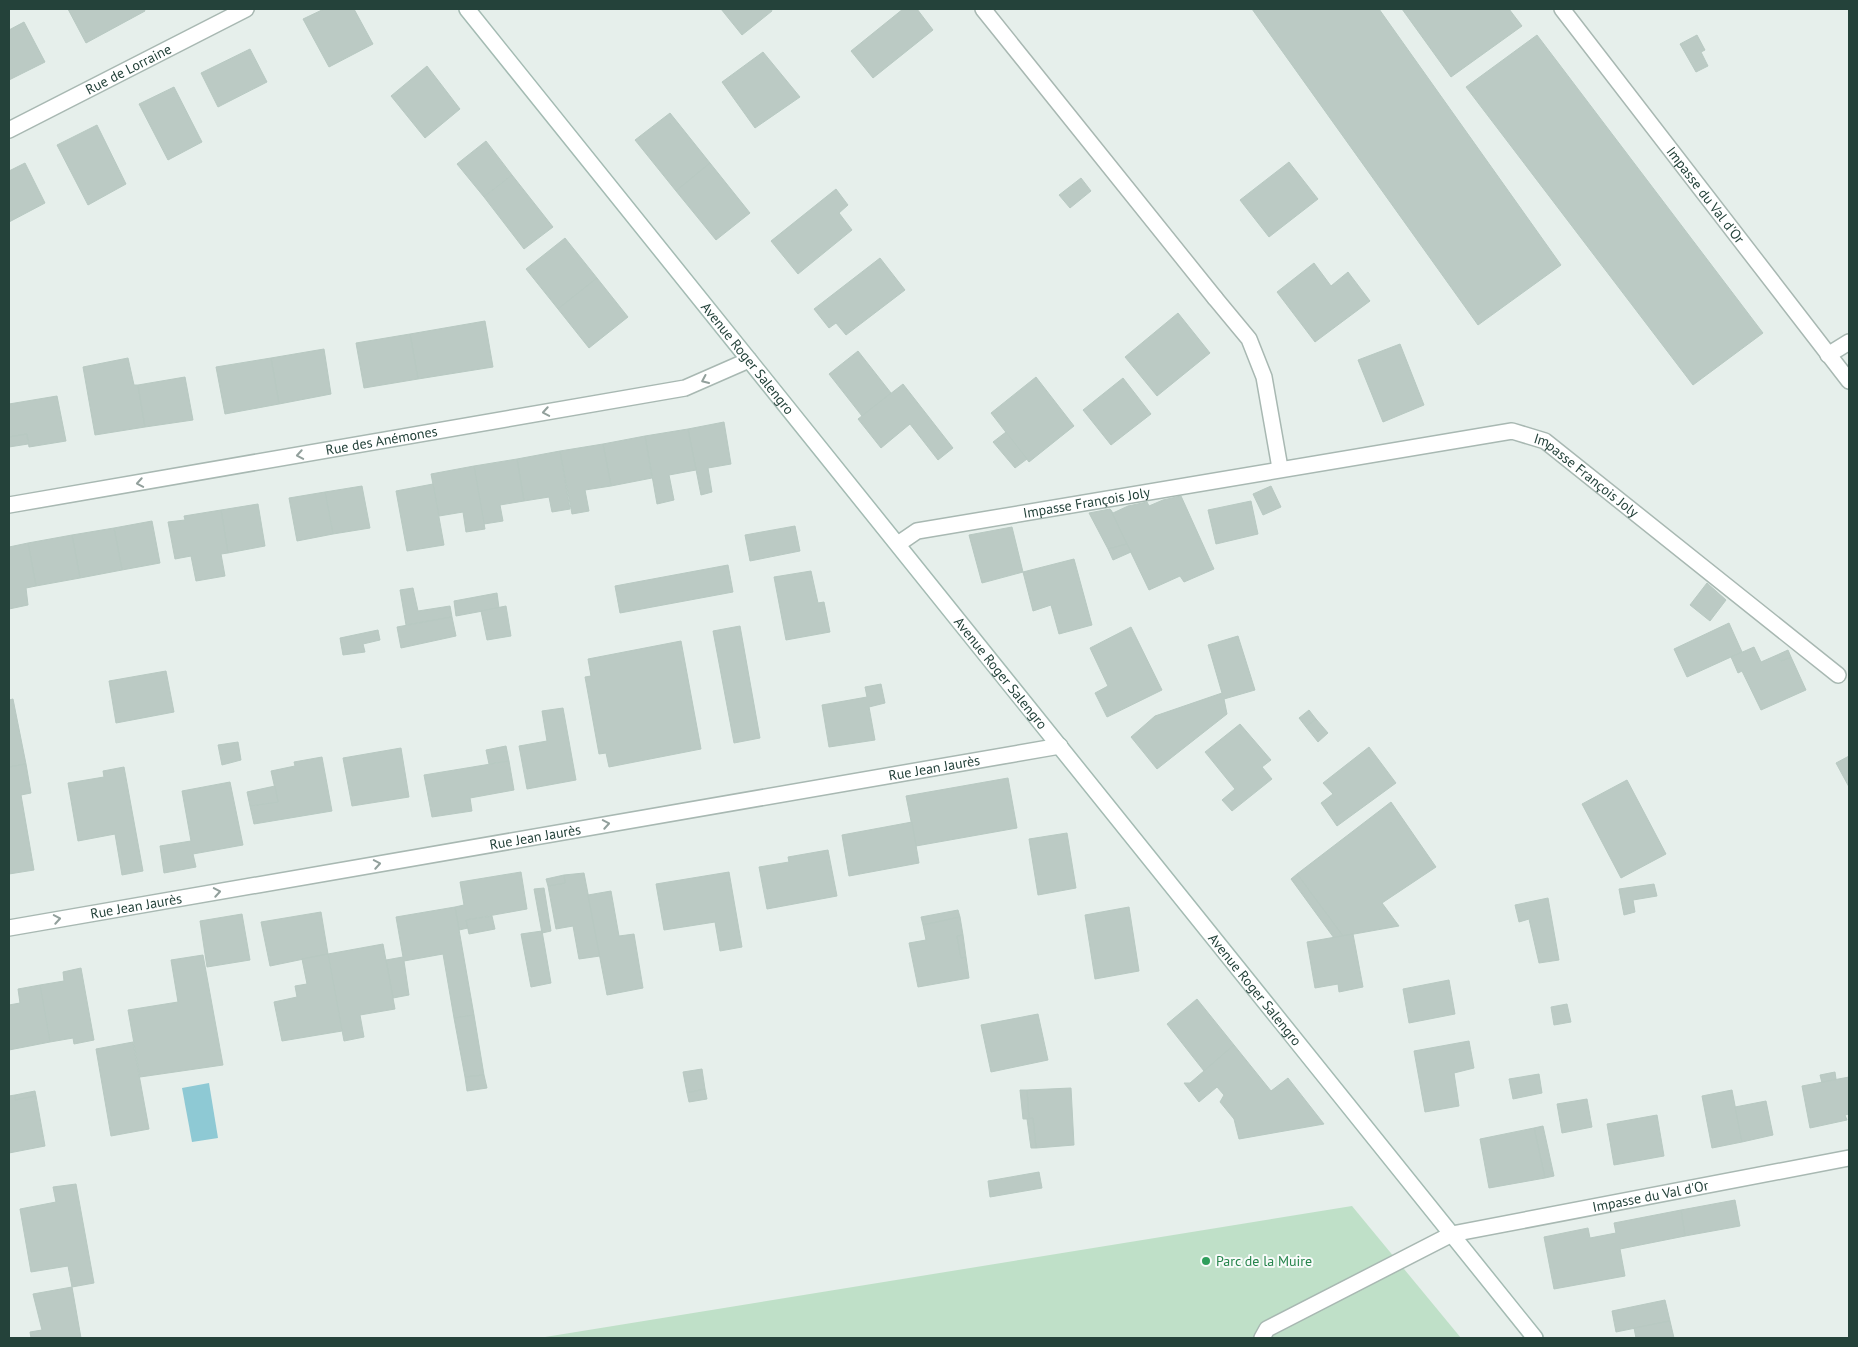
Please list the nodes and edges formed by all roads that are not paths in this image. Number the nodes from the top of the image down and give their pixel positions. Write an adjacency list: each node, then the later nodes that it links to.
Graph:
1 (246, 9): 5 (street, Rue de Lorraine)
2 (467, 9): 8 (street, Avenue Roger Salengro)
3 (983, 9): 10 (street)
4 (1562, 9): 7 (street, Impasse du Val d'Or)
5 (9, 130)
6 (1849, 342): 7 (street)
7 (1828, 355): 9 (street, Impasse du Val d'Or)
8 (749, 360): 11 (street, Rue des Anémones, one-way to 11); 12 (street, Avenue Roger Salengro)
9 (1849, 382)
10 (1280, 468): 12 (street, Impasse François Joly); 13 (street, Impasse François Joly)
11 (9, 505)
12 (898, 544): 14 (street, Avenue Roger Salengro)
13 (1838, 675)
14 (1060, 746): 15 (street, Rue Jean Jaurès, one-way to 14); 17 (street, Avenue Roger Salengro)
15 (9, 928)
16 (1849, 1158): 17 (street, Impasse du Val d'Or)
17 (1452, 1234): 18 (street, Impasse du Val d'Or); 19 (street, Avenue Roger Salengro)
18 (1262, 1338)
19 (1536, 1338)

